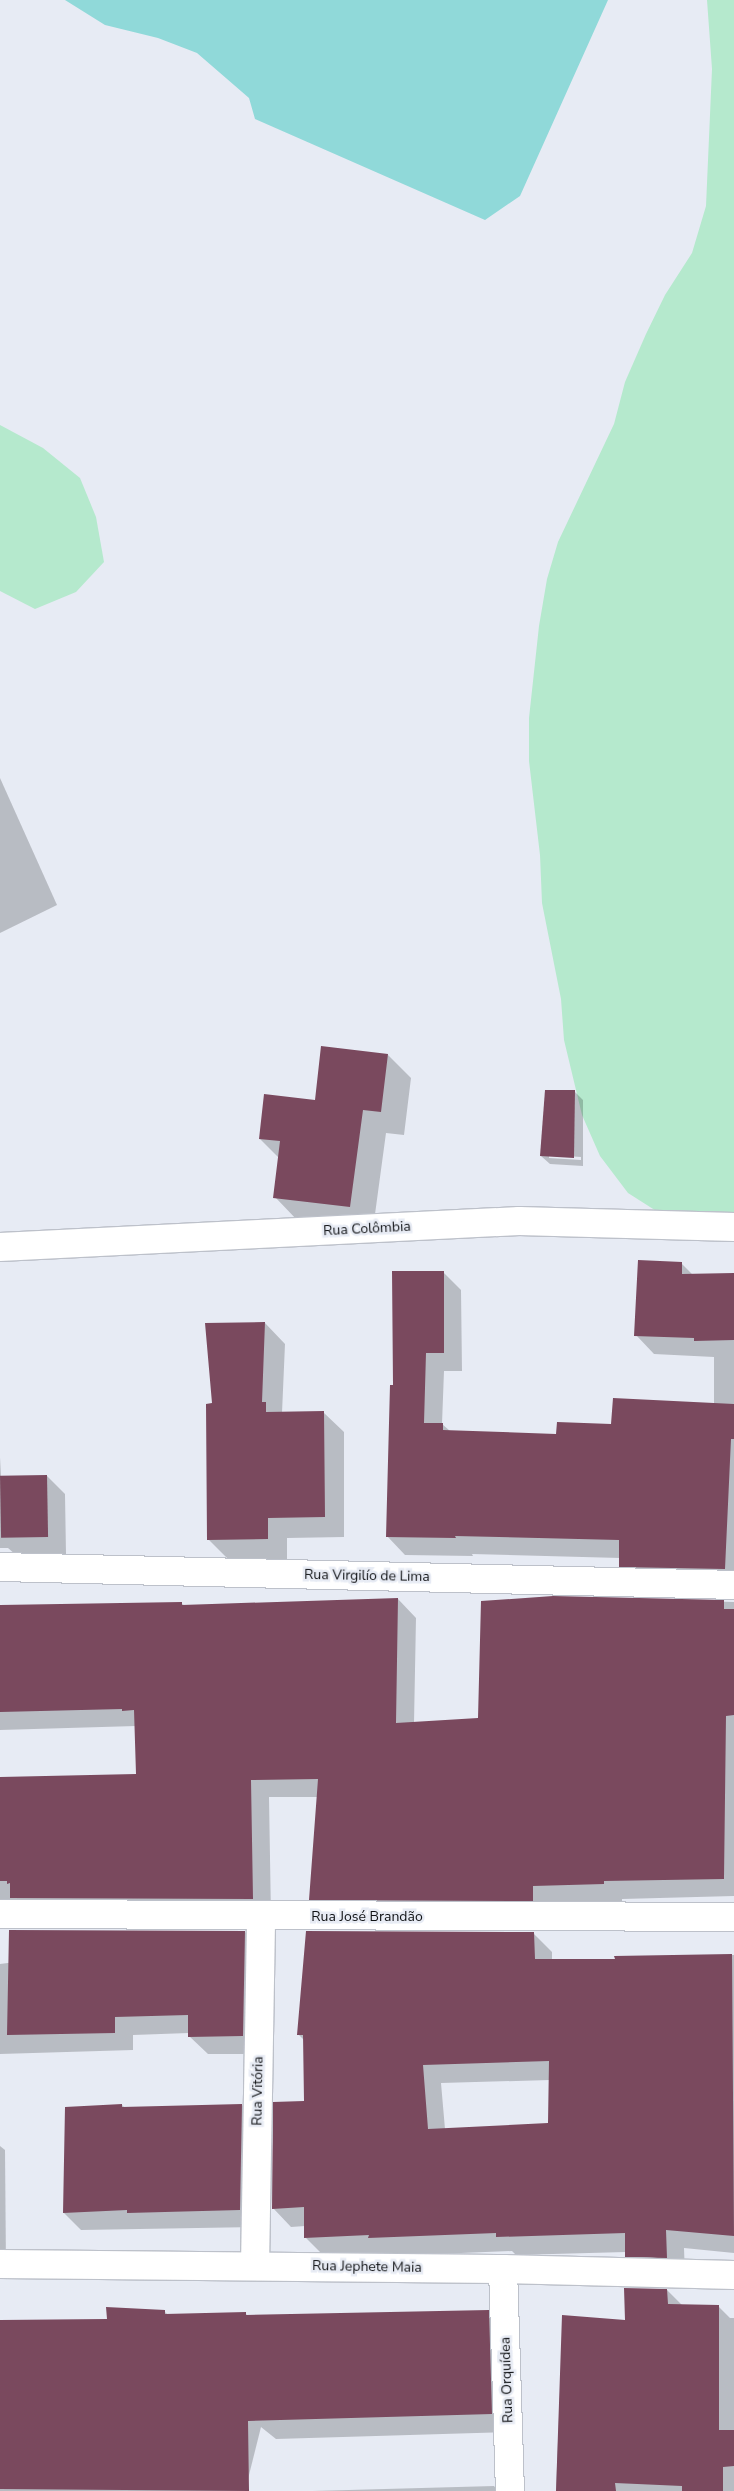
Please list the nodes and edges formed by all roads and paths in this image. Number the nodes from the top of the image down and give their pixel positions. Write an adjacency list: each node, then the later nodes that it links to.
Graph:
1 (734, 1227): 2 (street, Rua Colômbia)
2 (0, 1247)
3 (0, 1567): 4 (street, Rua Virgilío de Lima)
4 (734, 1584)
5 (0, 1914): 6 (street, Rua José Brandão)
6 (261, 1916): 7 (street, Rua José Brandão); 9 (street, Rua Vitória)
7 (734, 1917)
8 (0, 2264): 9 (street, Rua Jephete Maia)
9 (255, 2266): 10 (street, Rua Jephete Maia)
10 (503, 2269): 11 (street, Rua Jephete Maia); 12 (street, Rua Orquídea)
11 (734, 2275)
12 (510, 2491)

